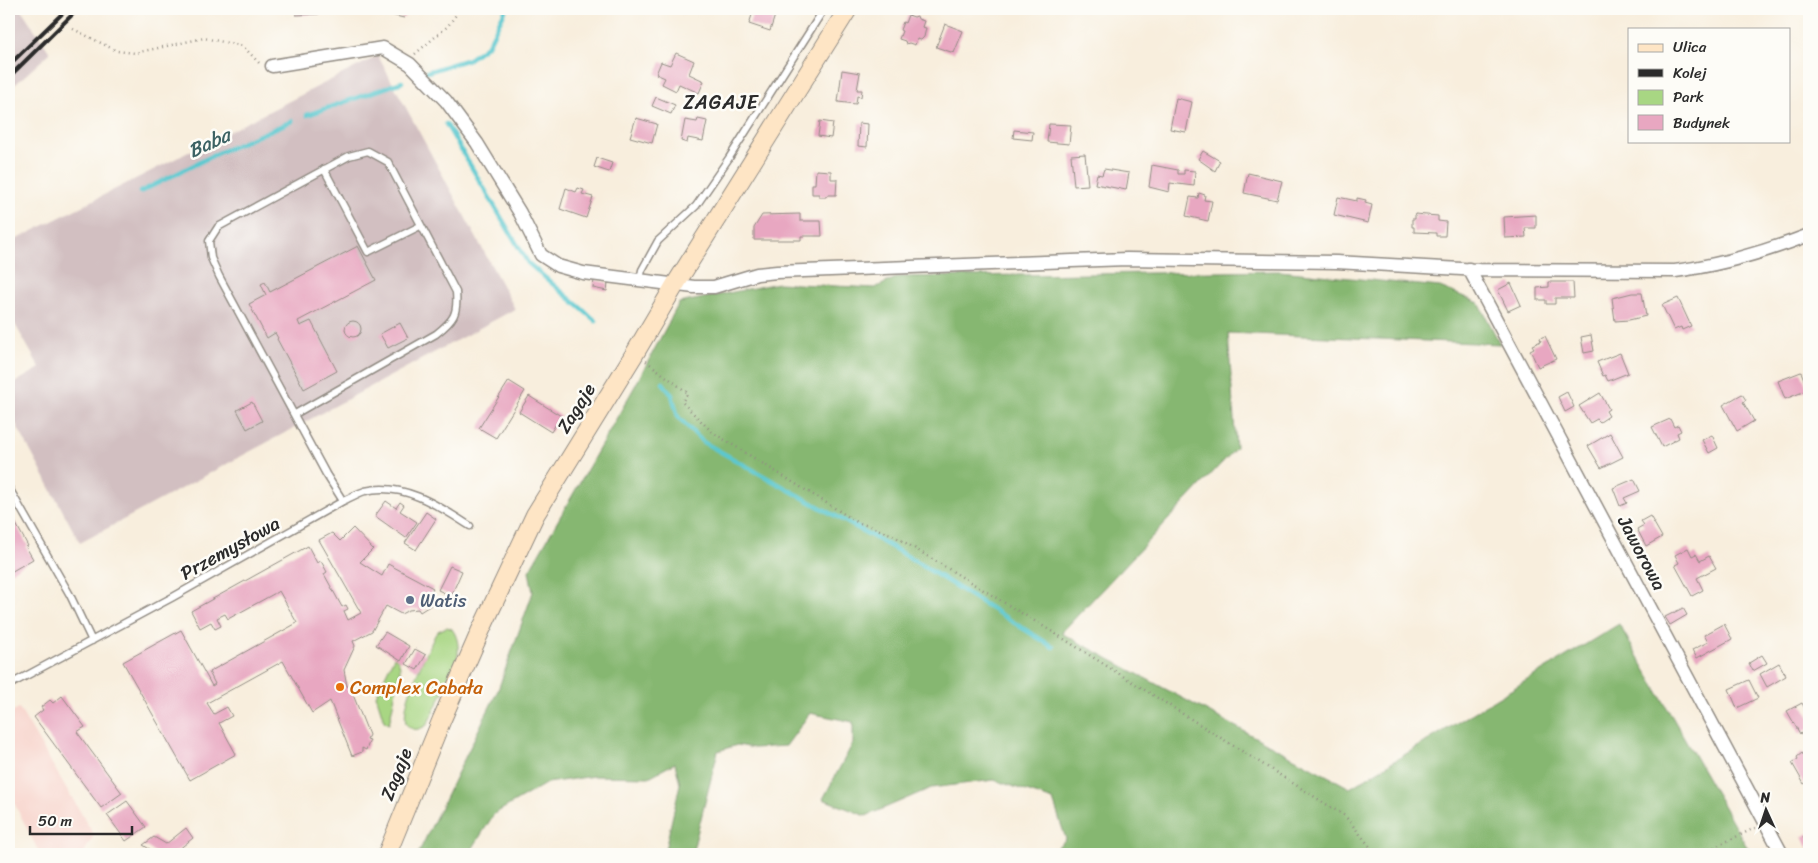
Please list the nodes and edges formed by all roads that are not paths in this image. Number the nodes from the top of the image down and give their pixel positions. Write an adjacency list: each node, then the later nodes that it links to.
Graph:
1 (824, 9): 8 (lane)
2 (848, 9): 9 (main road, Zagaje)
3 (272, 66): 8 (street)
4 (324, 169): 5 (lane); 5 (lane); 10 (lane)
5 (420, 226): 10 (lane)
6 (1809, 235): 7 (street)
7 (1468, 270): 9 (street); 17 (street, Jaworowa)
8 (640, 280): 9 (street)
9 (675, 285): 16 (main road, Zagaje)
10 (295, 414): 12 (lane)
11 (9, 488): 14 (lane)
12 (344, 501): 13 (lane, Przemysłowa); 14 (lane, Przemysłowa)
13 (470, 526)
14 (92, 641): 15 (lane, Przemysłowa)
15 (9, 684)
16 (387, 854)
17 (1782, 854)

